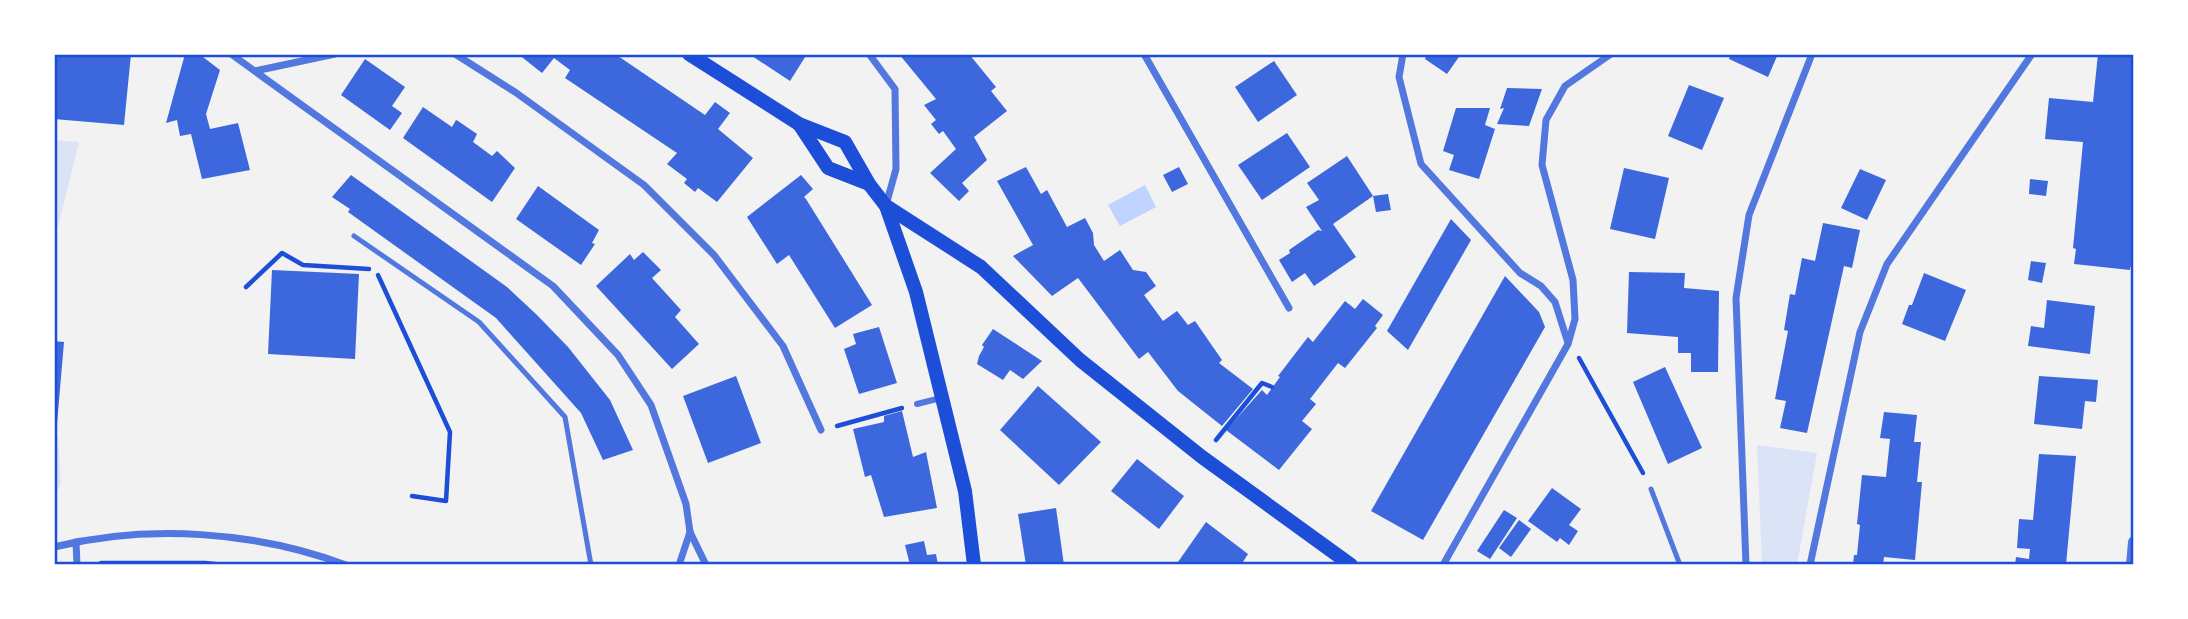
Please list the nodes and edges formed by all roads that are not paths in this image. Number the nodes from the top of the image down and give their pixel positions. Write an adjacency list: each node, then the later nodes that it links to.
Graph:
1 (231, 54): 11 (street)
2 (335, 54): 11 (street)
3 (455, 54): 20 (street)
4 (689, 54): 12 (main road)
5 (869, 54): 14 (street)
6 (1144, 54): 16 (street)
7 (1403, 54): 17 (street)
8 (1611, 54): 17 (street)
9 (1812, 54): 35 (street)
10 (2032, 54): 36 (street)
11 (255, 71): 22 (street)
12 (799, 124): 13 (main road); 13 (main road)
13 (869, 184): 14 (main road)
14 (886, 206): 18 (main road); 32 (main road)
15 (354, 236): 28 (lane)
16 (1289, 308)
17 (1568, 344): 33 (street)
18 (942, 398): 19 (street); 31 (main road)
19 (917, 404)
20 (821, 430)
21 (1651, 489): 34 (lane)
22 (690, 532): 29 (street); 30 (street)
23 (76, 541): 25 (street); 26 (street); 27 (street)
24 (2134, 542): 37 (street)
25 (54, 547)
26 (77, 565)
27 (346, 565)
28 (591, 565)
29 (679, 565)
30 (706, 565)
31 (974, 565)
32 (1351, 565)
33 (1443, 565)
34 (1680, 565)
35 (1746, 565)
36 (1810, 565)
37 (2132, 565)

